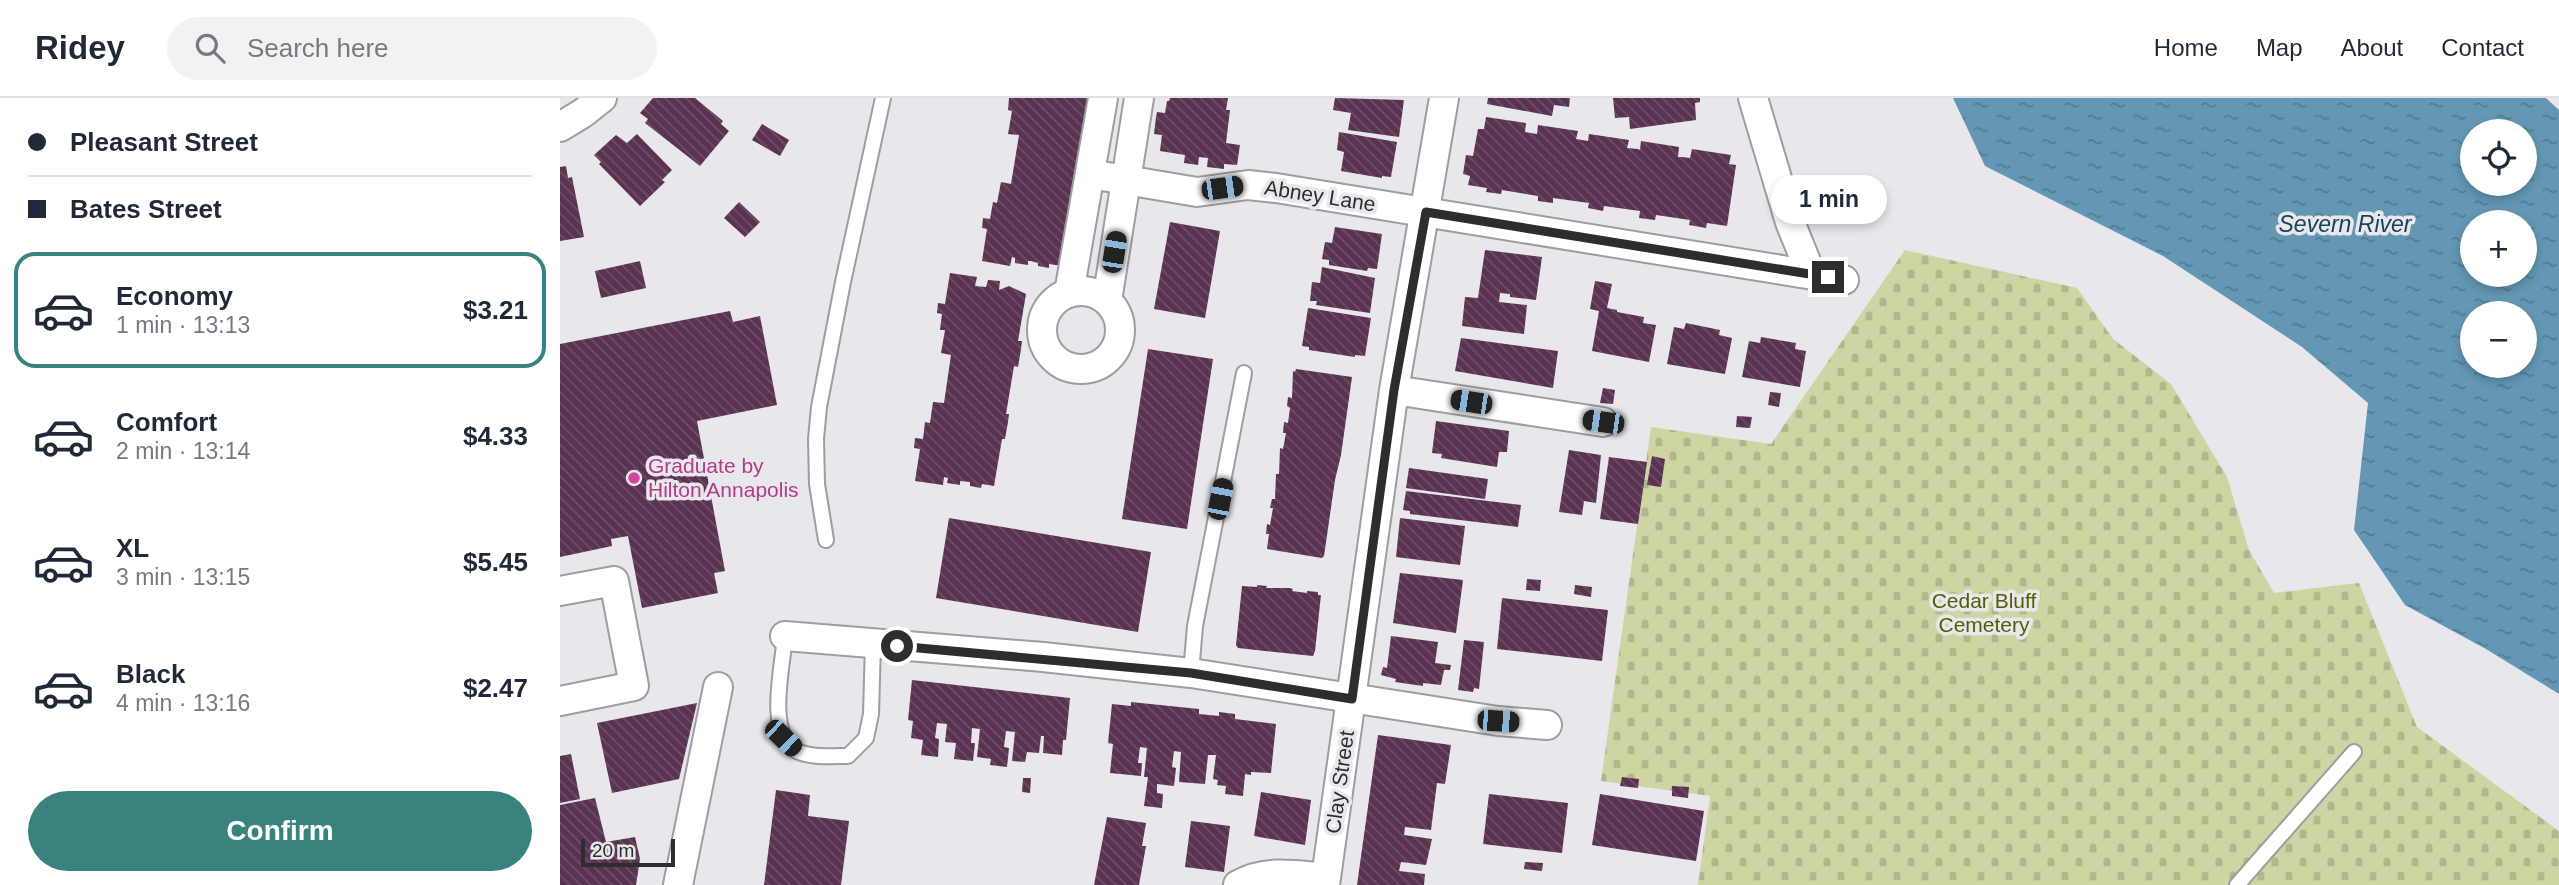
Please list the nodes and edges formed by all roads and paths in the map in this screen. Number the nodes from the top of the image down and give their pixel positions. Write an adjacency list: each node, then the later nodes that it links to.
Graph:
1 (602, 98): 7 (street)
2 (883, 98): 18 (lane)
3 (1103, 98): 8 (street)
4 (1139, 98): 9 (street)
5 (1444, 98): 10 (street, Clay Street)
6 (1753, 98): 11 (street)
7 (560, 127)
8 (1090, 174): 9 (street, Abney Lane); 13 (street)
9 (1126, 179): 10 (street, Abney Lane); 14 (street)
10 (1426, 212): 11 (street, Abney Lane); 16 (street, Clay Street)
11 (1811, 274): 12 (street, Abney Lane)
12 (1844, 280)
13 (1069, 293): 14 (street); 14 (street)
14 (1107, 301)
15 (1244, 373): 22 (lane)
16 (1394, 390): 17 (street); 25 (street, Clay Street)
17 (1603, 422)
18 (826, 540)
19 (560, 591): 24 (street)
20 (785, 636): 21 (street); 21 (lane)
21 (873, 644): 22 (street)
22 (1191, 673): 25 (street)
23 (718, 687): 29 (street)
24 (561, 694)
25 (1352, 699): 26 (street); 28 (street, Clay Street)
26 (1547, 724)
27 (2354, 752): 31 (lane)
28 (1325, 881): 30 (street)
29 (678, 885)
30 (1238, 885)
31 (2237, 885)

